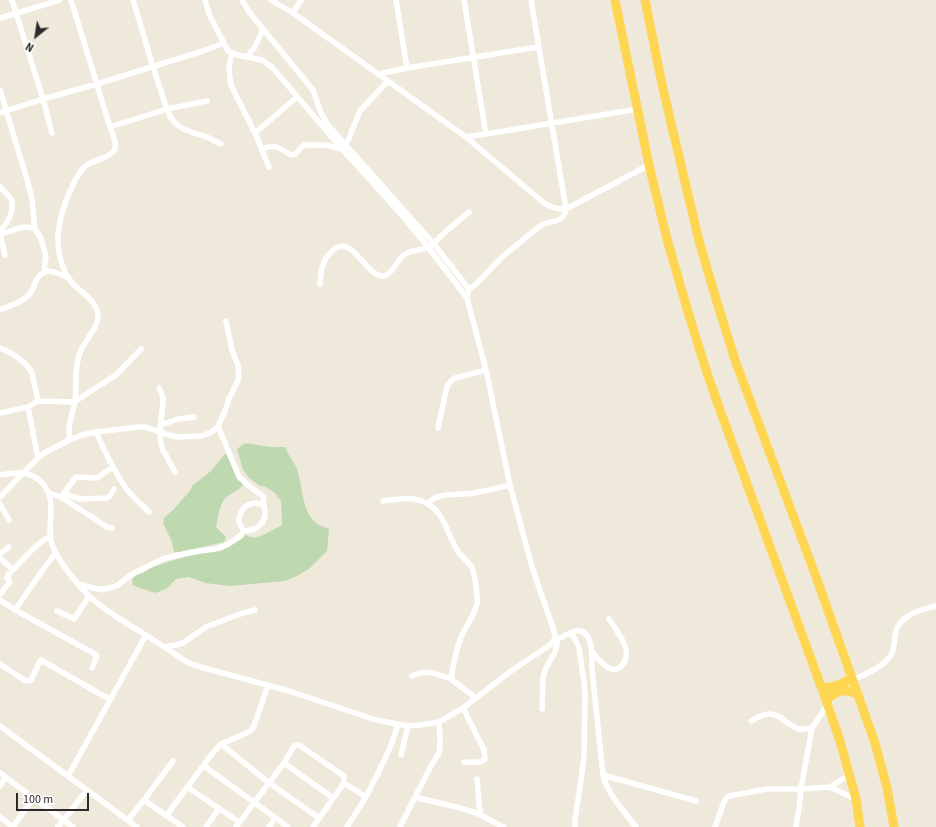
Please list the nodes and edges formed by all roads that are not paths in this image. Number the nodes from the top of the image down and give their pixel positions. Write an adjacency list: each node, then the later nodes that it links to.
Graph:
1 (12, 0): 14 (street)
2 (60, 0): 14 (street)
3 (71, 0): 27 (street)
4 (133, 0): 23 (street)
5 (204, 0): 18 (street)
6 (242, 0): 17 (street)
7 (271, 0): 15 (street)
8 (302, 0): 15 (street)
9 (396, 0): 24 (street)
10 (464, 0): 22 (street)
11 (531, 0): 19 (street)
12 (615, 0): 33 (highway)
13 (645, 0): 121 (highway)
14 (16, 13): 16 (street); 30 (street)
15 (293, 13): 25 (street)
16 (0, 18)
17 (263, 28): 21 (street); 43 (street)
18 (224, 43): 20 (street); 23 (street)
19 (538, 47): 22 (street); 36 (street)
20 (232, 53): 21 (street); 39 (street)
21 (247, 56): 29 (street)
22 (473, 57): 24 (street); 40 (street)
23 (153, 66): 27 (street); 32 (street)
24 (407, 68): 25 (street)
25 (379, 74): 26 (street)
26 (388, 81): 41 (street); 43 (street)
27 (97, 84): 30 (street); 37 (street)
28 (0, 90): 34 (street)
29 (298, 97): 39 (street); 43 (street)
30 (43, 99): 34 (street); 38 (street)
31 (207, 101): 32 (street)
32 (167, 109): 37 (street); 42 (street)
33 (638, 109): 36 (street); 45 (highway)
34 (6, 111): 35 (street); 52 (street)
35 (0, 113)
36 (552, 122): 40 (street); 50 (street)
37 (110, 127): 58 (street)
38 (52, 133)
39 (255, 133): 44 (street)
40 (486, 134): 41 (street)
41 (466, 138): 50 (street)
42 (221, 144)
43 (344, 146): 44 (street); 54 (street); 55 (street)
44 (262, 149): 46 (street)
45 (649, 166): 50 (street); 123 (highway)
46 (269, 167)
47 (0, 187): 49 (street)
48 (0, 192): 49 (street)
49 (7, 196): 53 (street)
50 (566, 209): 60 (street)
51 (469, 212): 54 (street)
52 (36, 229): 56 (street); 57 (street)
53 (0, 232)
54 (433, 243): 55 (street); 60 (street)
55 (428, 247): 59 (street); 61 (street)
56 (5, 255)
57 (46, 271): 58 (street); 62 (street)
58 (69, 278): 69 (street)
59 (320, 284)
60 (469, 289): 61 (street)
61 (467, 298): 66 (street)
62 (0, 310)
63 (226, 321): 74 (street)
64 (0, 348): 68 (street)
65 (141, 349): 69 (street)
66 (486, 370): 75 (street); 84 (street)
67 (159, 388): 73 (street)
68 (38, 401): 69 (street); 70 (street)
69 (74, 402): 78 (street)
70 (28, 407): 71 (street); 79 (street)
71 (0, 413)
72 (194, 417): 73 (street)
73 (161, 425): 77 (street)
74 (218, 426): 77 (street); 92 (street)
75 (438, 428)
76 (96, 432): 77 (street); 78 (street); 80 (street)
77 (160, 432): 81 (street)
78 (69, 440): 79 (street)
79 (38, 458): 82 (street)
80 (114, 467): 87 (street); 93 (street)
81 (175, 472)
82 (24, 473): 83 (street); 86 (street); 88 (street)
83 (0, 475)
84 (510, 485): 91 (street); 114 (street)
85 (114, 489): 87 (street)
86 (49, 493): 87 (street); 97 (street)
87 (62, 496): 95 (street)
88 (0, 497)
89 (383, 501): 91 (street)
90 (0, 504): 94 (street)
91 (428, 504): 120 (street)
92 (264, 505): 96 (street); 96 (street)
93 (149, 512)
94 (9, 520)
95 (112, 528)
96 (244, 531): 103 (street)
97 (50, 536): 100 (street); 102 (street)
98 (9, 548): 99 (street)
99 (0, 554)
100 (55, 554): 103 (street); 108 (street)
101 (0, 558): 102 (street)
102 (13, 570): 104 (street)
103 (78, 584): 105 (street)
104 (0, 594)
105 (89, 596): 110 (street); 113 (street)
106 (0, 600): 108 (street)
107 (936, 606): 121 (street)
108 (16, 610): 118 (street)
109 (256, 610): 115 (street)
110 (57, 611)
111 (609, 619): 116 (street)
112 (571, 633): 114 (street); 116 (street); 184 (street)
113 (146, 634): 115 (street); 126 (street)
114 (556, 640): 125 (street); 129 (street)
115 (164, 647): 122 (street)
116 (593, 653): 143 (street)
117 (0, 664): 126 (street)
118 (92, 668)
119 (412, 676): 120 (street)
120 (451, 679): 125 (street)
121 (852, 679): 123 (highway); 124 (highway)
122 (268, 685): 132 (street); 136 (street)
123 (822, 688): 127 (highway)
124 (858, 694): 127 (highway); 189 (highway)
125 (476, 698): 128 (street)
126 (109, 699): 145 (street)
127 (827, 702): 135 (street); 144 (highway)
128 (463, 708): 131 (street); 139 (street)
129 (542, 709)
130 (751, 721): 135 (street)
131 (439, 722): 134 (street); 155 (street)
132 (398, 724): 134 (street); 157 (street)
133 (0, 726): 145 (street)
134 (408, 726): 137 (street)
135 (812, 728): 153 (street)
136 (221, 744): 141 (street); 148 (street)
137 (401, 755)
138 (173, 761): 160 (street)
139 (464, 762)
140 (284, 763): 148 (street); 149 (street); 158 (street)
141 (204, 766): 151 (street); 162 (street)
142 (0, 773): 146 (street)
143 (603, 775): 161 (street); 185 (street)
144 (849, 775): 152 (street); 159 (highway)
145 (68, 776): 154 (street)
146 (6, 777): 150 (street); 156 (street)
147 (477, 779): 164 (street)
148 (268, 782): 162 (street); 168 (street)
149 (344, 783): 157 (street); 158 (street)
150 (0, 786)
151 (187, 787): 163 (street); 165 (street)
152 (830, 787): 153 (street); 159 (street)
153 (801, 789): 186 (street); 187 (street)
154 (87, 790): 169 (street); 170 (street)
155 (415, 796): 164 (street); 182 (street)
156 (34, 797): 169 (street); 172 (street)
157 (366, 797): 181 (street)
158 (333, 798): 168 (street)
159 (856, 799): 188 (highway)
160 (144, 800): 165 (street); 170 (street)
161 (696, 801)
162 (254, 802): 167 (street); 171 (street)
163 (219, 808): 171 (street); 177 (street)
164 (480, 814): 183 (street)
165 (166, 816): 176 (street)
166 (0, 817): 172 (street)
167 (275, 818): 178 (street); 179 (street)
168 (319, 818): 180 (street)
169 (63, 820): 173 (street); 174 (street)
170 (128, 820): 175 (street)
171 (238, 824)
172 (13, 827)
173 (58, 827)
174 (73, 827)
175 (137, 827)
176 (183, 827)
177 (206, 827)
178 (269, 827)
179 (288, 827)
180 (313, 827)
181 (347, 827)
182 (400, 827)
183 (504, 827)
184 (575, 827)
185 (636, 827)
186 (715, 827)
187 (796, 827)
188 (860, 827)
189 (894, 827)

